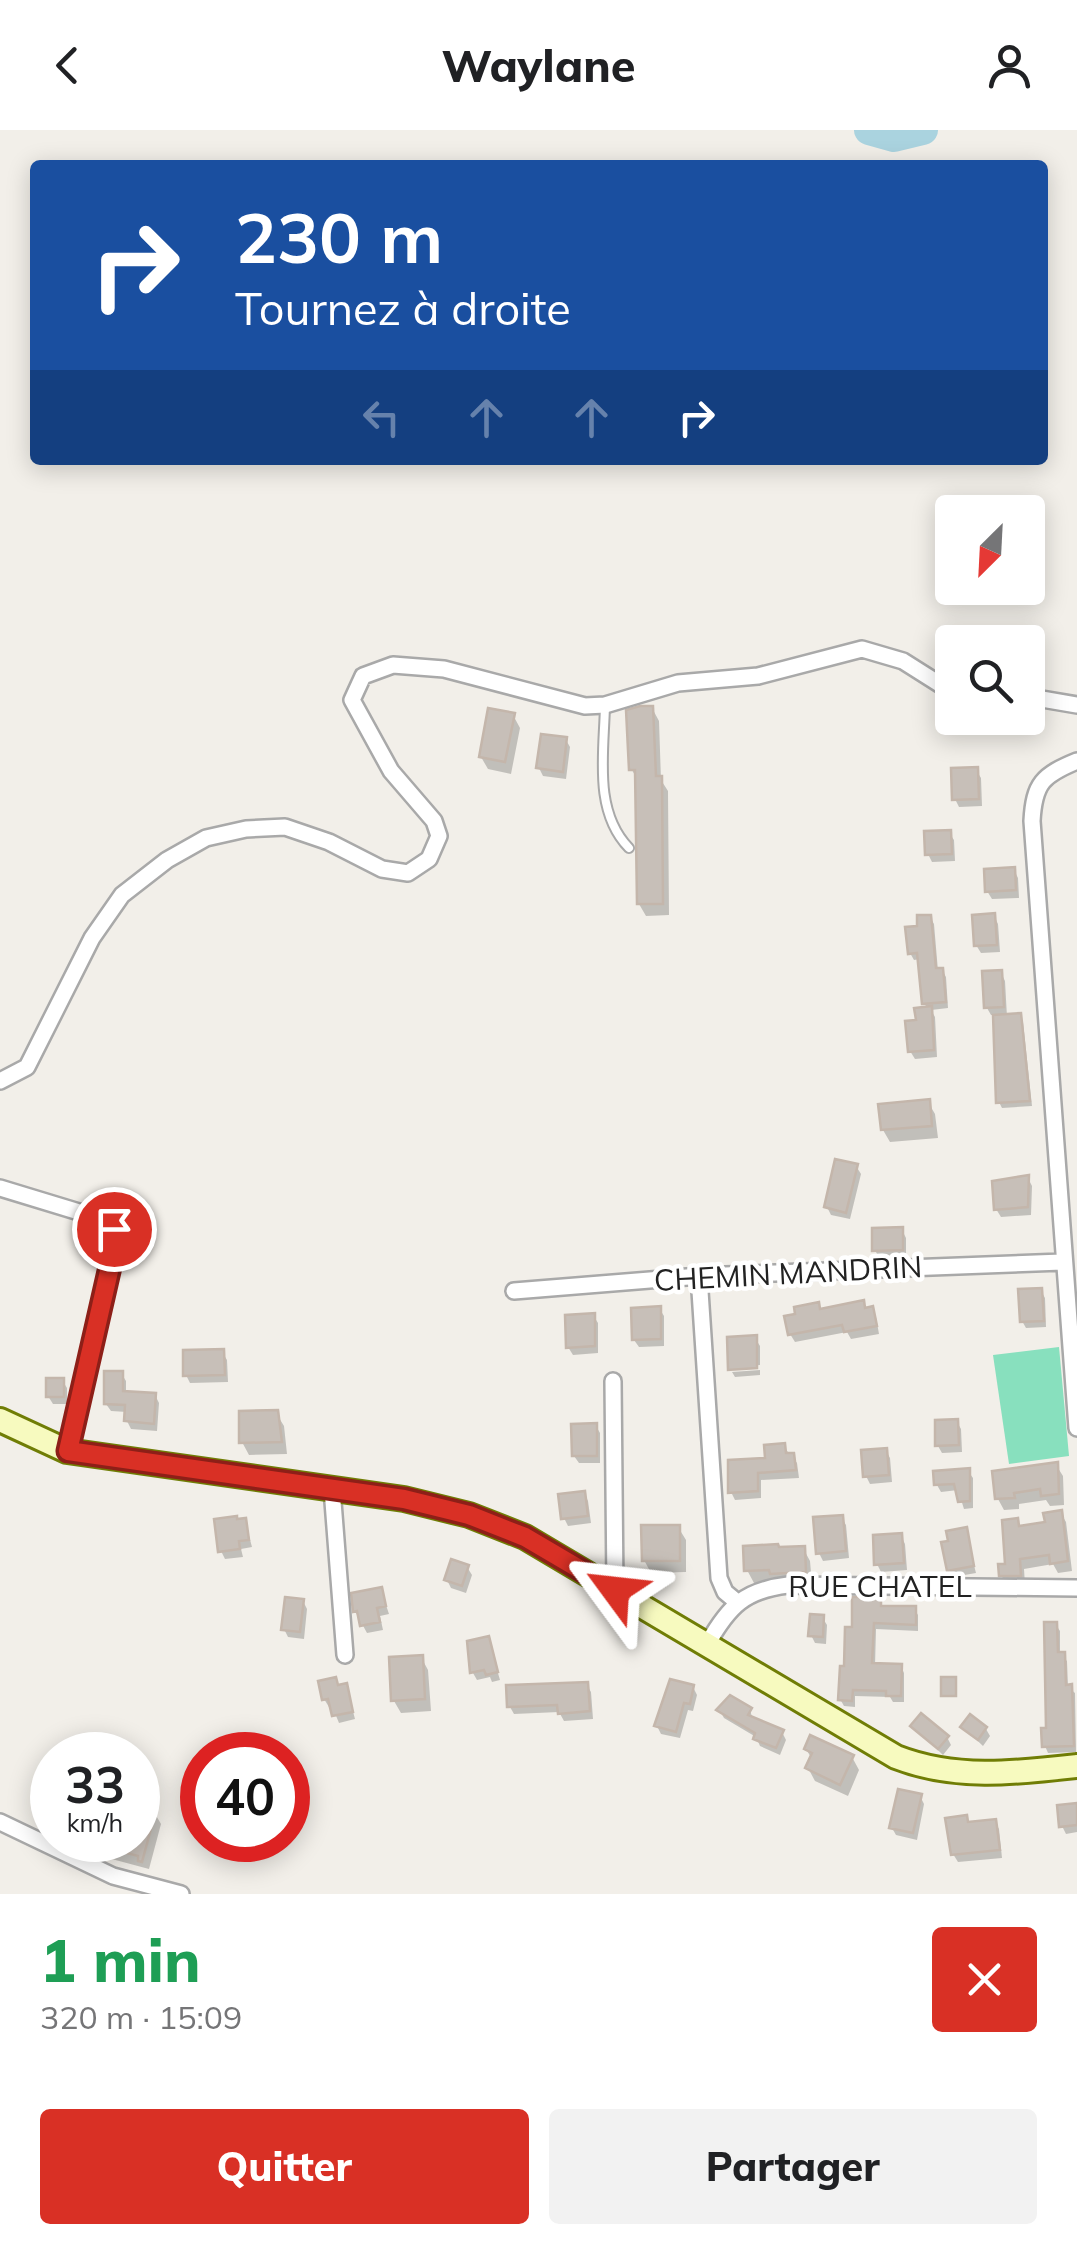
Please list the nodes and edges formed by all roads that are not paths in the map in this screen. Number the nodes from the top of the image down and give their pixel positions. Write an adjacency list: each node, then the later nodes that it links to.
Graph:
1 (935, 681): 3 (street)
2 (1045, 700): 4 (street)
3 (605, 705): 6 (lane); 7 (street)
4 (1077, 705)
5 (1077, 760): 9 (street)
6 (628, 848)
7 (0, 1082)
8 (0, 1188): 15 (street)
9 (1062, 1262): 10 (street, CHEMIN MANDRIN); 14 (street)
10 (699, 1276): 11 (street, CHEMIN MANDRIN); 19 (street)
11 (514, 1291)
12 (613, 1381): 18 (street)
13 (0, 1420): 15 (street)
14 (1077, 1428)
15 (68, 1451): 16 (street)
16 (332, 1489): 18 (street); 21 (street)
17 (1077, 1588): 19 (street, RUE CHATEL)
18 (615, 1590): 20 (street)
19 (737, 1602): 20 (street)
20 (708, 1642): 22 (street)
21 (345, 1655)
22 (1077, 1766)
23 (0, 1822): 24 (street)
24 (181, 1894)

